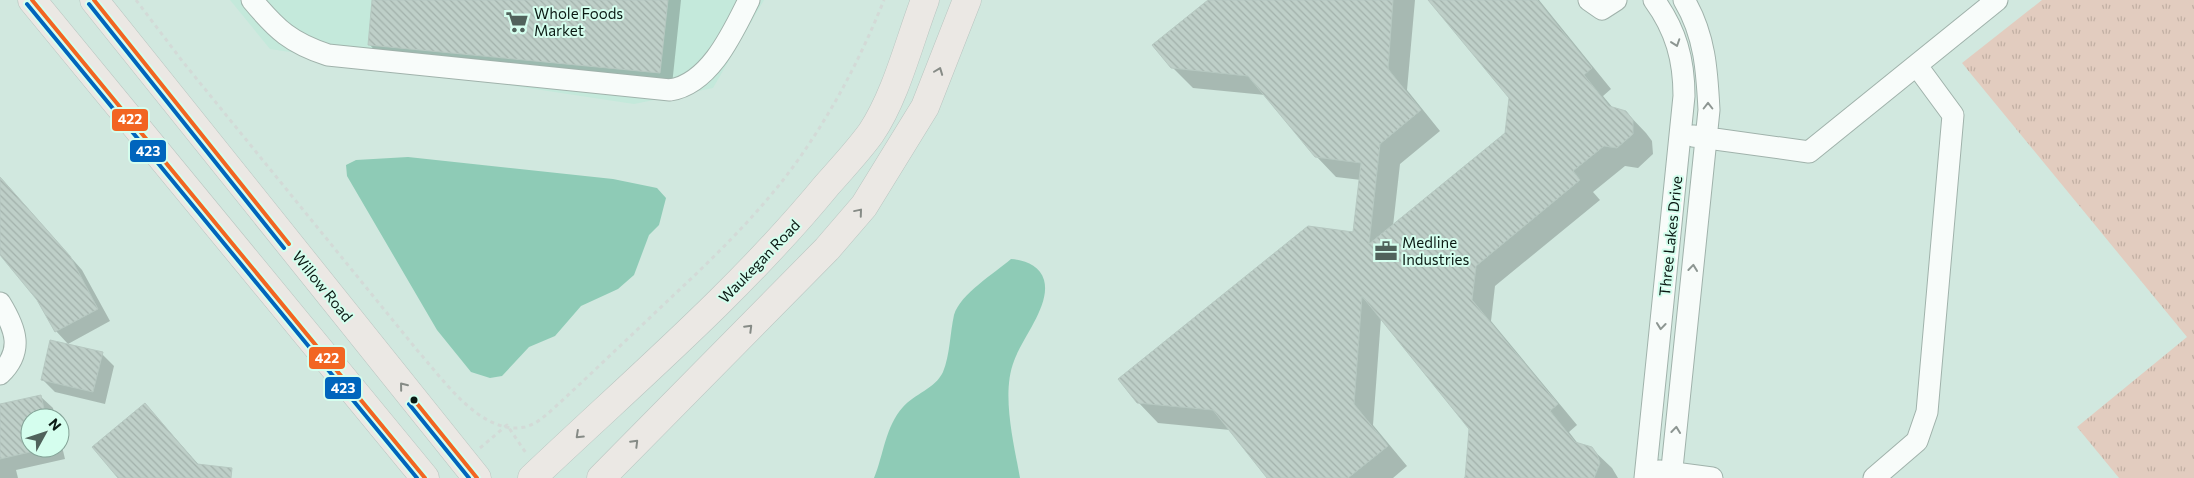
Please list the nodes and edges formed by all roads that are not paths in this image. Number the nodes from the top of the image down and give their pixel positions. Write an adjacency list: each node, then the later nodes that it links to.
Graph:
1 (32, 0): 19 (main road)
2 (94, 0): 20 (main road, Willow Road, one-way to 2)
3 (252, 0): 4 (street)
4 (749, 0)
5 (925, 0): 21 (main road, Waukegan Road, one-way to 21)
6 (967, 0): 22 (main road, one-way to 6)
7 (1589, 0): 8 (street)
8 (1616, 0)
9 (1654, 0): 13 (street, Three Lakes Drive, one-way to 13)
10 (1684, 0): 14 (street, Three Lakes Drive, one-way to 10)
11 (1997, 0): 12 (street)
12 (1916, 66): 14 (street); 24 (street)
13 (1680, 135): 14 (street); 17 (street, Three Lakes Drive, one-way to 17)
14 (1706, 138): 18 (street, Three Lakes Drive, one-way to 14)
15 (0, 303): 16 (street)
16 (0, 374)
17 (1646, 474): 18 (street)
18 (1672, 476): 23 (street)
19 (425, 478)
20 (477, 478)
21 (532, 478)
22 (601, 478)
23 (1712, 478)
24 (1874, 478)

